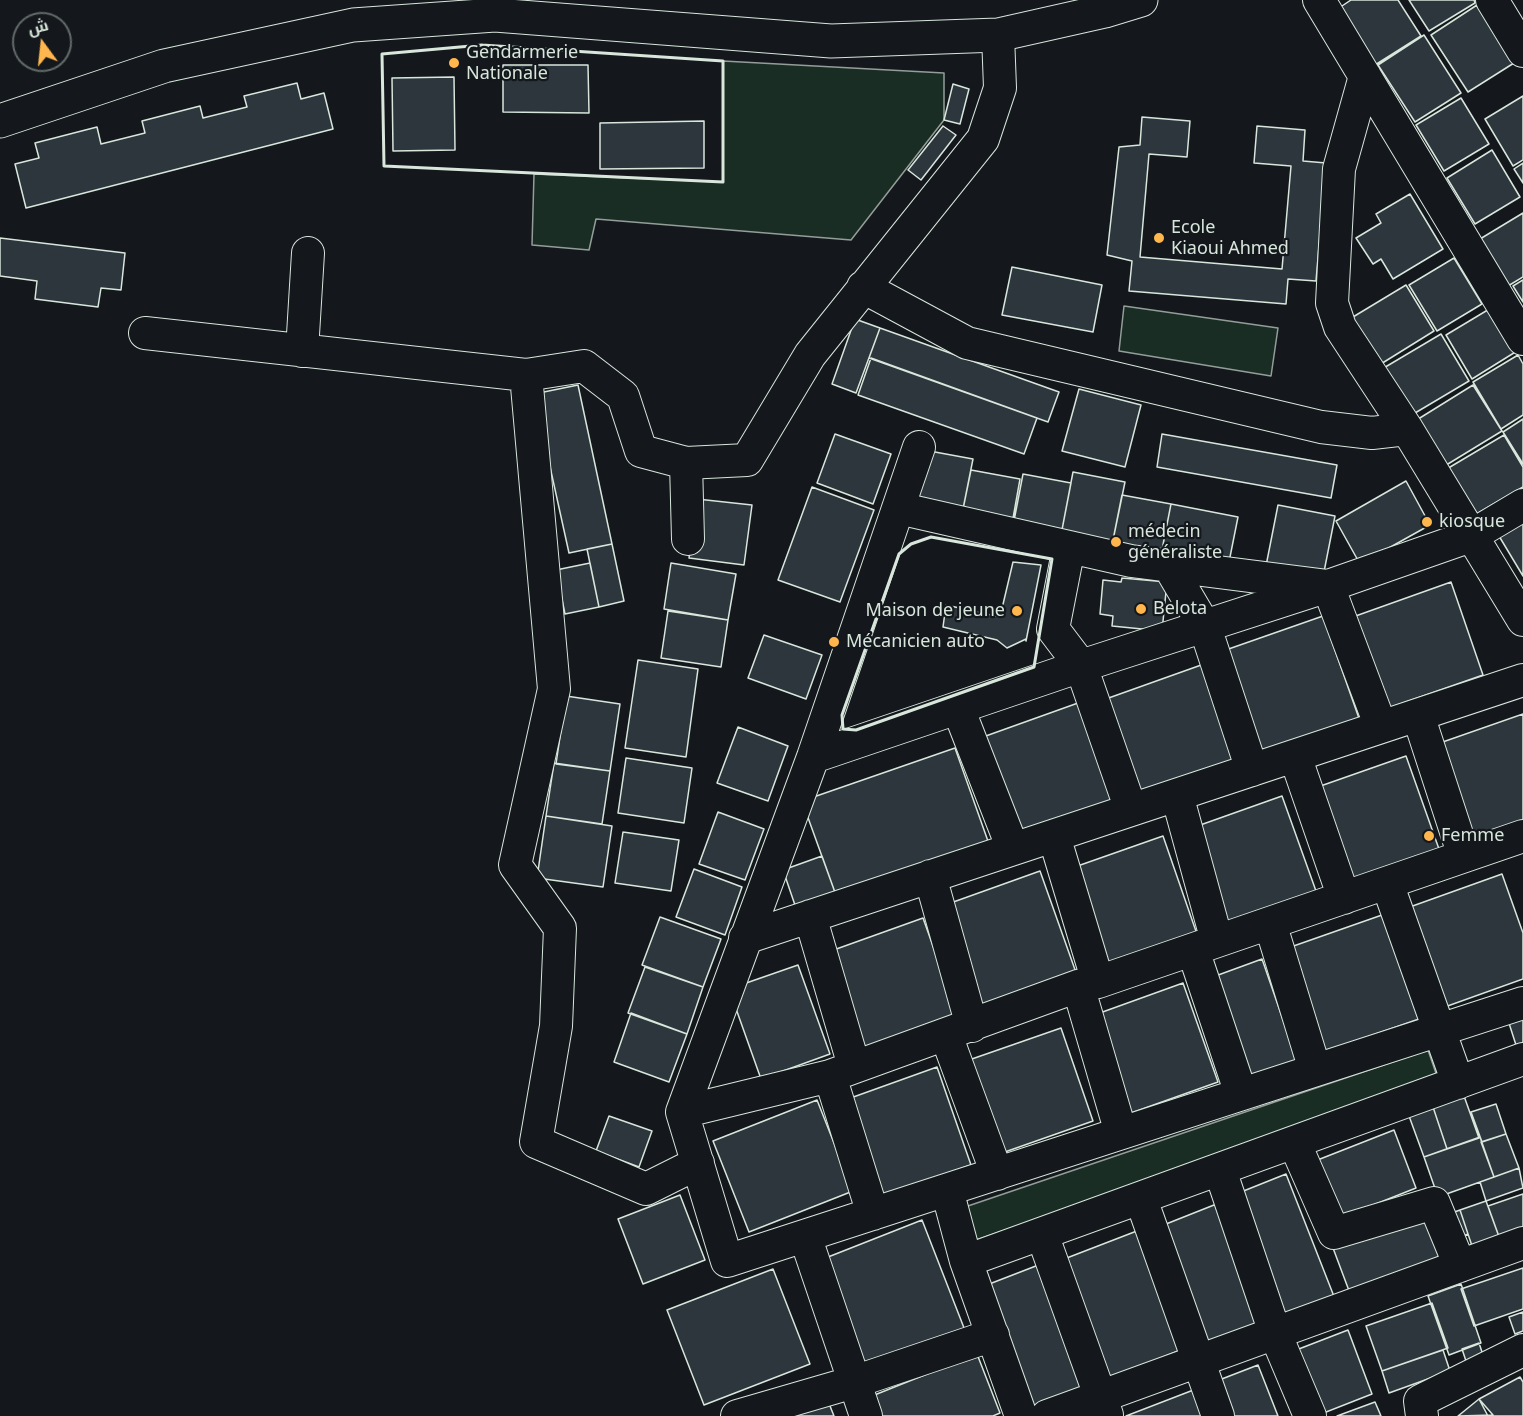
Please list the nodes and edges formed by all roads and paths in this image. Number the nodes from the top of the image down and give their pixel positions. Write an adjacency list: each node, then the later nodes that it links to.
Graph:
1 (1141, 0): 4 (main road)
2 (1319, 0): 6 (street)
3 (1492, 0): 5 (street)
4 (998, 35): 7 (main road); 9 (street)
5 (1523, 51)
6 (1365, 76): 11 (street); 14 (street)
7 (0, 121)
8 (308, 254): 12 (street)
9 (863, 287): 14 (street); 16 (street)
10 (145, 333): 12 (street)
11 (1523, 339)
12 (302, 351): 13 (street)
13 (526, 375): 16 (street); 59 (street)
14 (1407, 429): 19 (street)
15 (919, 447): 18 (street)
16 (686, 463): 20 (street)
17 (1523, 505): 19 (street)
18 (898, 508): 21 (street); 32 (street)
19 (1471, 536): 23 (street); 24 (street)
20 (688, 539)
21 (1069, 547): 22 (street); 26 (street)
22 (1169, 566): 23 (street); 25 (street)
23 (1328, 586): 25 (street); 30 (street)
24 (1523, 620)
25 (1205, 627): 26 (street); 33 (street)
26 (1081, 666): 28 (street); 35 (street)
27 (1523, 680): 29 (street)
28 (958, 708): 32 (street); 38 (street)
29 (1418, 715): 30 (street); 39 (street)
30 (1381, 728): 31 (street)
31 (1295, 756): 33 (street); 42 (street)
32 (813, 758): 45 (street)
33 (1252, 770): 34 (street)
34 (1177, 795): 35 (street); 46 (street)
35 (1131, 810): 36 (street)
36 (1054, 836): 38 (street); 47 (street)
37 (1522, 841): 39 (street)
38 (1013, 849): 40 (street)
39 (1464, 856): 41 (street)
40 (930, 876): 43 (street); 49 (street)
41 (1387, 883): 42 (street); 50 (street)
42 (1344, 898): 44 (street)
43 (810, 916): 45 (street); 53 (street)
44 (1270, 923): 46 (street); 52 (street)
45 (745, 938): 56 (street)
46 (1205, 945): 47 (street); 55 (street)
47 (1088, 984): 49 (street); 57 (street)
48 (1523, 1003): 50 (street)
49 (959, 1030): 53 (street); 61 (street)
50 (1439, 1030): 52 (street); 54 (street)
51 (1523, 1059): 54 (street)
52 (1316, 1070): 55 (street)
53 (842, 1071): 56 (street); 64 (street)
54 (1458, 1083): 58 (street)
55 (1241, 1094): 57 (street)
56 (682, 1112): 59 (street)
57 (1121, 1133): 61 (street)
58 (1294, 1144): 60 (street); 69 (street)
59 (698, 1163): 66 (street)
60 (1220, 1170): 63 (street); 70 (street)
61 (997, 1173): 62 (street)
62 (947, 1190): 64 (street); 68 (street)
63 (1141, 1199): 65 (street); 73 (street)
64 (873, 1214): 66 (street)
65 (1042, 1234): 68 (street); 75 (street)
66 (805, 1236): 74 (street)
67 (1523, 1243): 69 (street)
68 (966, 1261): 71 (street)
69 (1460, 1266): 70 (street)
70 (1275, 1333): 73 (street); 81 (street)
71 (993, 1335): 74 (street); 78 (street)
72 (1523, 1350): 82 (street)
73 (1198, 1361): 75 (street); 80 (street)
74 (854, 1382): 76 (street); 77 (street)
75 (1104, 1406): 79 (street)
76 (737, 1416)
77 (866, 1416)
78 (1021, 1416)
79 (1047, 1416)
80 (1218, 1416)
81 (1310, 1416)
82 (1422, 1416)

